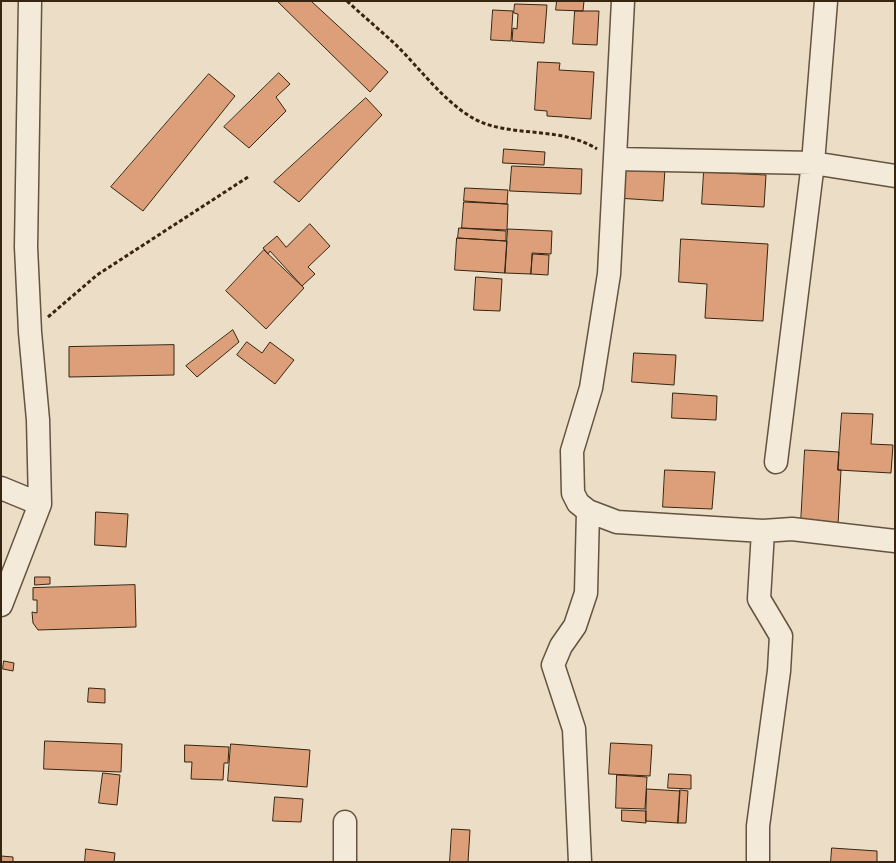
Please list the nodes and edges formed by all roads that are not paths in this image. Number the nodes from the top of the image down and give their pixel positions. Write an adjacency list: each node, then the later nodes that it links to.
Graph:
1 (30, 1): 9 (street)
2 (622, 1): 4 (street)
3 (826, 1): 5 (street)
4 (615, 159): 5 (street); 10 (street)
5 (813, 163): 6 (street); 7 (street)
6 (895, 176)
7 (776, 462)
8 (1, 488): 9 (street)
9 (40, 504): 13 (street)
10 (588, 511): 11 (street); 16 (street)
11 (762, 531): 12 (street); 17 (street)
12 (895, 540)
13 (1, 605)
14 (345, 822): 15 (street)
15 (345, 862)
16 (580, 862)
17 (758, 862)

